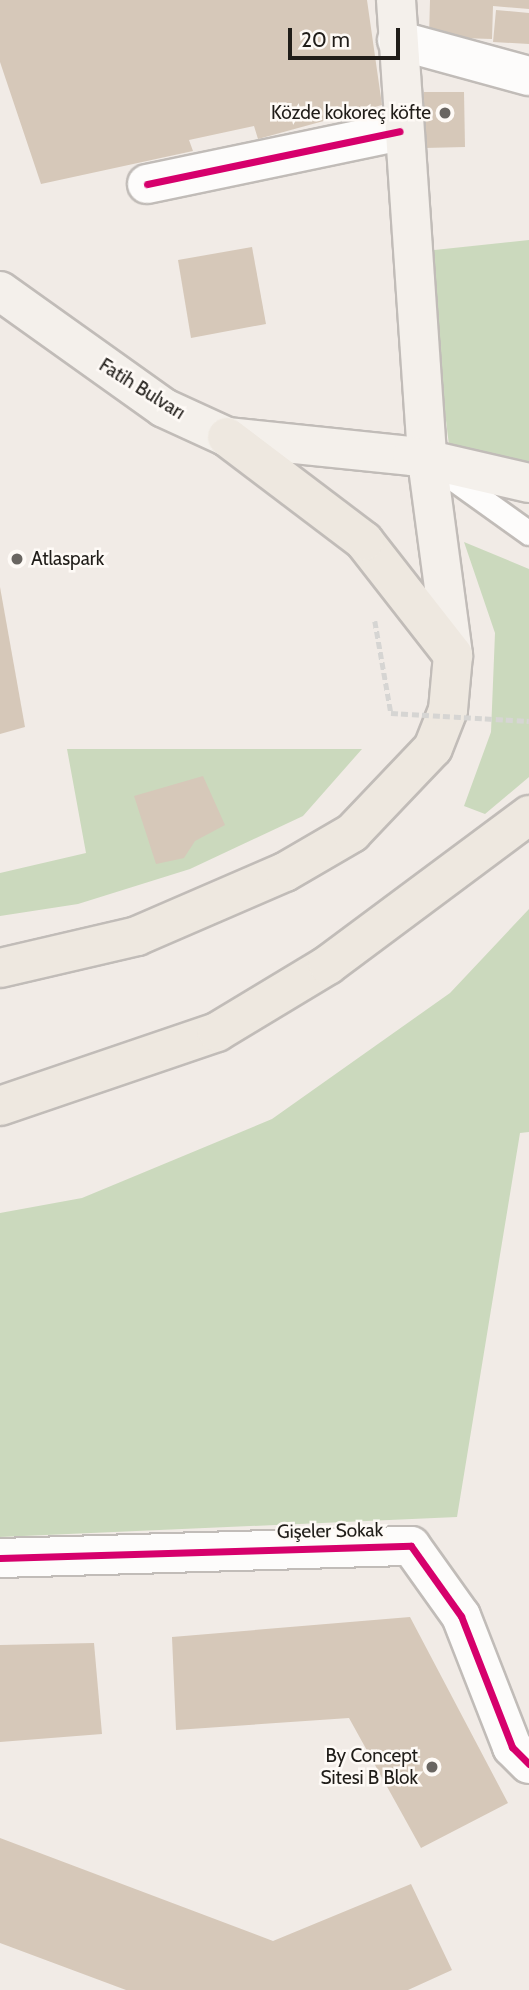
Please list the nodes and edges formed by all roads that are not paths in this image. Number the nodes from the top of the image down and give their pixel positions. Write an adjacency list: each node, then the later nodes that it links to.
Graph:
1 (396, 0): 2 (main road)
2 (397, 40): 3 (street); 4 (main road)
3 (529, 76)
4 (400, 131): 5 (street); 8 (main road)
5 (147, 184)
6 (0, 290): 7 (main road, Fatih Bulvarı)
7 (227, 437): 8 (main road, Fatih Bulvarı); 11 (highway)
8 (427, 460): 9 (main road, Fatih Bulvarı); 10 (lane, Fatih Bulvarı); 11 (main road)
9 (529, 483)
10 (529, 533)
11 (453, 655): 13 (highway)
12 (529, 816): 14 (highway)
13 (0, 968)
14 (0, 1106)
15 (0, 1558): 16 (street, Gişeler Sokak)
16 (529, 1764)

